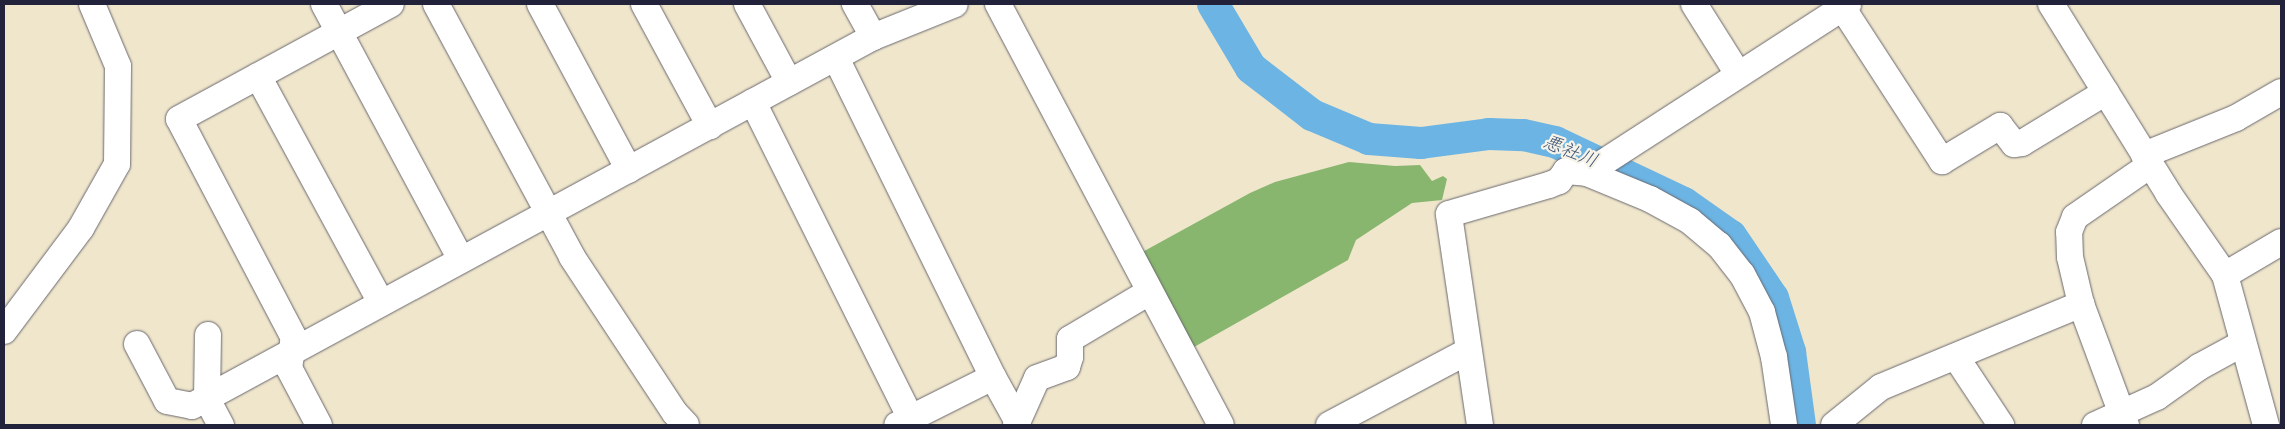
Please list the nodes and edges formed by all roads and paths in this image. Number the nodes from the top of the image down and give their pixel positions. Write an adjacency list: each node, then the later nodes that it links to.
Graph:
1 (92, 4): 34 (street)
2 (324, 4): 14 (street)
3 (391, 4): 14 (street)
4 (436, 4): 27 (street)
5 (540, 4): 25 (street)
6 (644, 4): 23 (street)
7 (747, 4): 19 (street)
8 (855, 4): 15 (street)
9 (956, 4): 15 (street)
10 (998, 4): 31 (street)
11 (1694, 4): 17 (street)
12 (2051, 4): 20 (street)
13 (1845, 6): 17 (street); 20 (street)
14 (340, 32): 18 (street); 29 (street)
15 (873, 37): 16 (street)
16 (836, 58): 19 (street); 41 (street)
17 (1738, 74): 26 (street)
18 (258, 76): 32 (street); 38 (street)
19 (790, 82): 22 (street)
20 (2106, 92): 24 (street)
21 (2280, 96): 24 (street)
22 (753, 102): 23 (street); 44 (street)
23 (710, 126): 25 (street)
24 (2147, 160): 30 (street); 33 (street)
25 (629, 170): 27 (street)
26 (1589, 172): 39 (street); 52 (street)
27 (549, 213): 29 (street); 48 (street)
28 (2281, 242): 30 (street)
29 (461, 260): 32 (street)
30 (2225, 275): 36 (street)
31 (1149, 292): 45 (street); 49 (street)
32 (381, 303): 38 (street)
33 (2081, 304): 40 (street); 43 (street)
34 (4, 331)
35 (208, 334): 42 (street)
36 (2243, 343): 43 (street); 56 (street)
37 (137, 344): 42 (street)
38 (292, 351): 42 (street); 47 (street)
39 (1468, 351): 50 (street); 51 (street)
40 (1956, 357): 53 (street); 54 (street)
41 (993, 377): 44 (street); 45 (street)
42 (207, 399): 46 (street)
43 (2123, 419): 55 (street)
44 (904, 422)
45 (1017, 424)
46 (221, 425)
47 (319, 425)
48 (686, 425)
49 (1221, 425)
50 (1329, 425)
51 (1480, 425)
52 (1784, 425)
53 (1834, 425)
54 (2001, 425)
55 (2095, 425)
56 (2266, 425)

